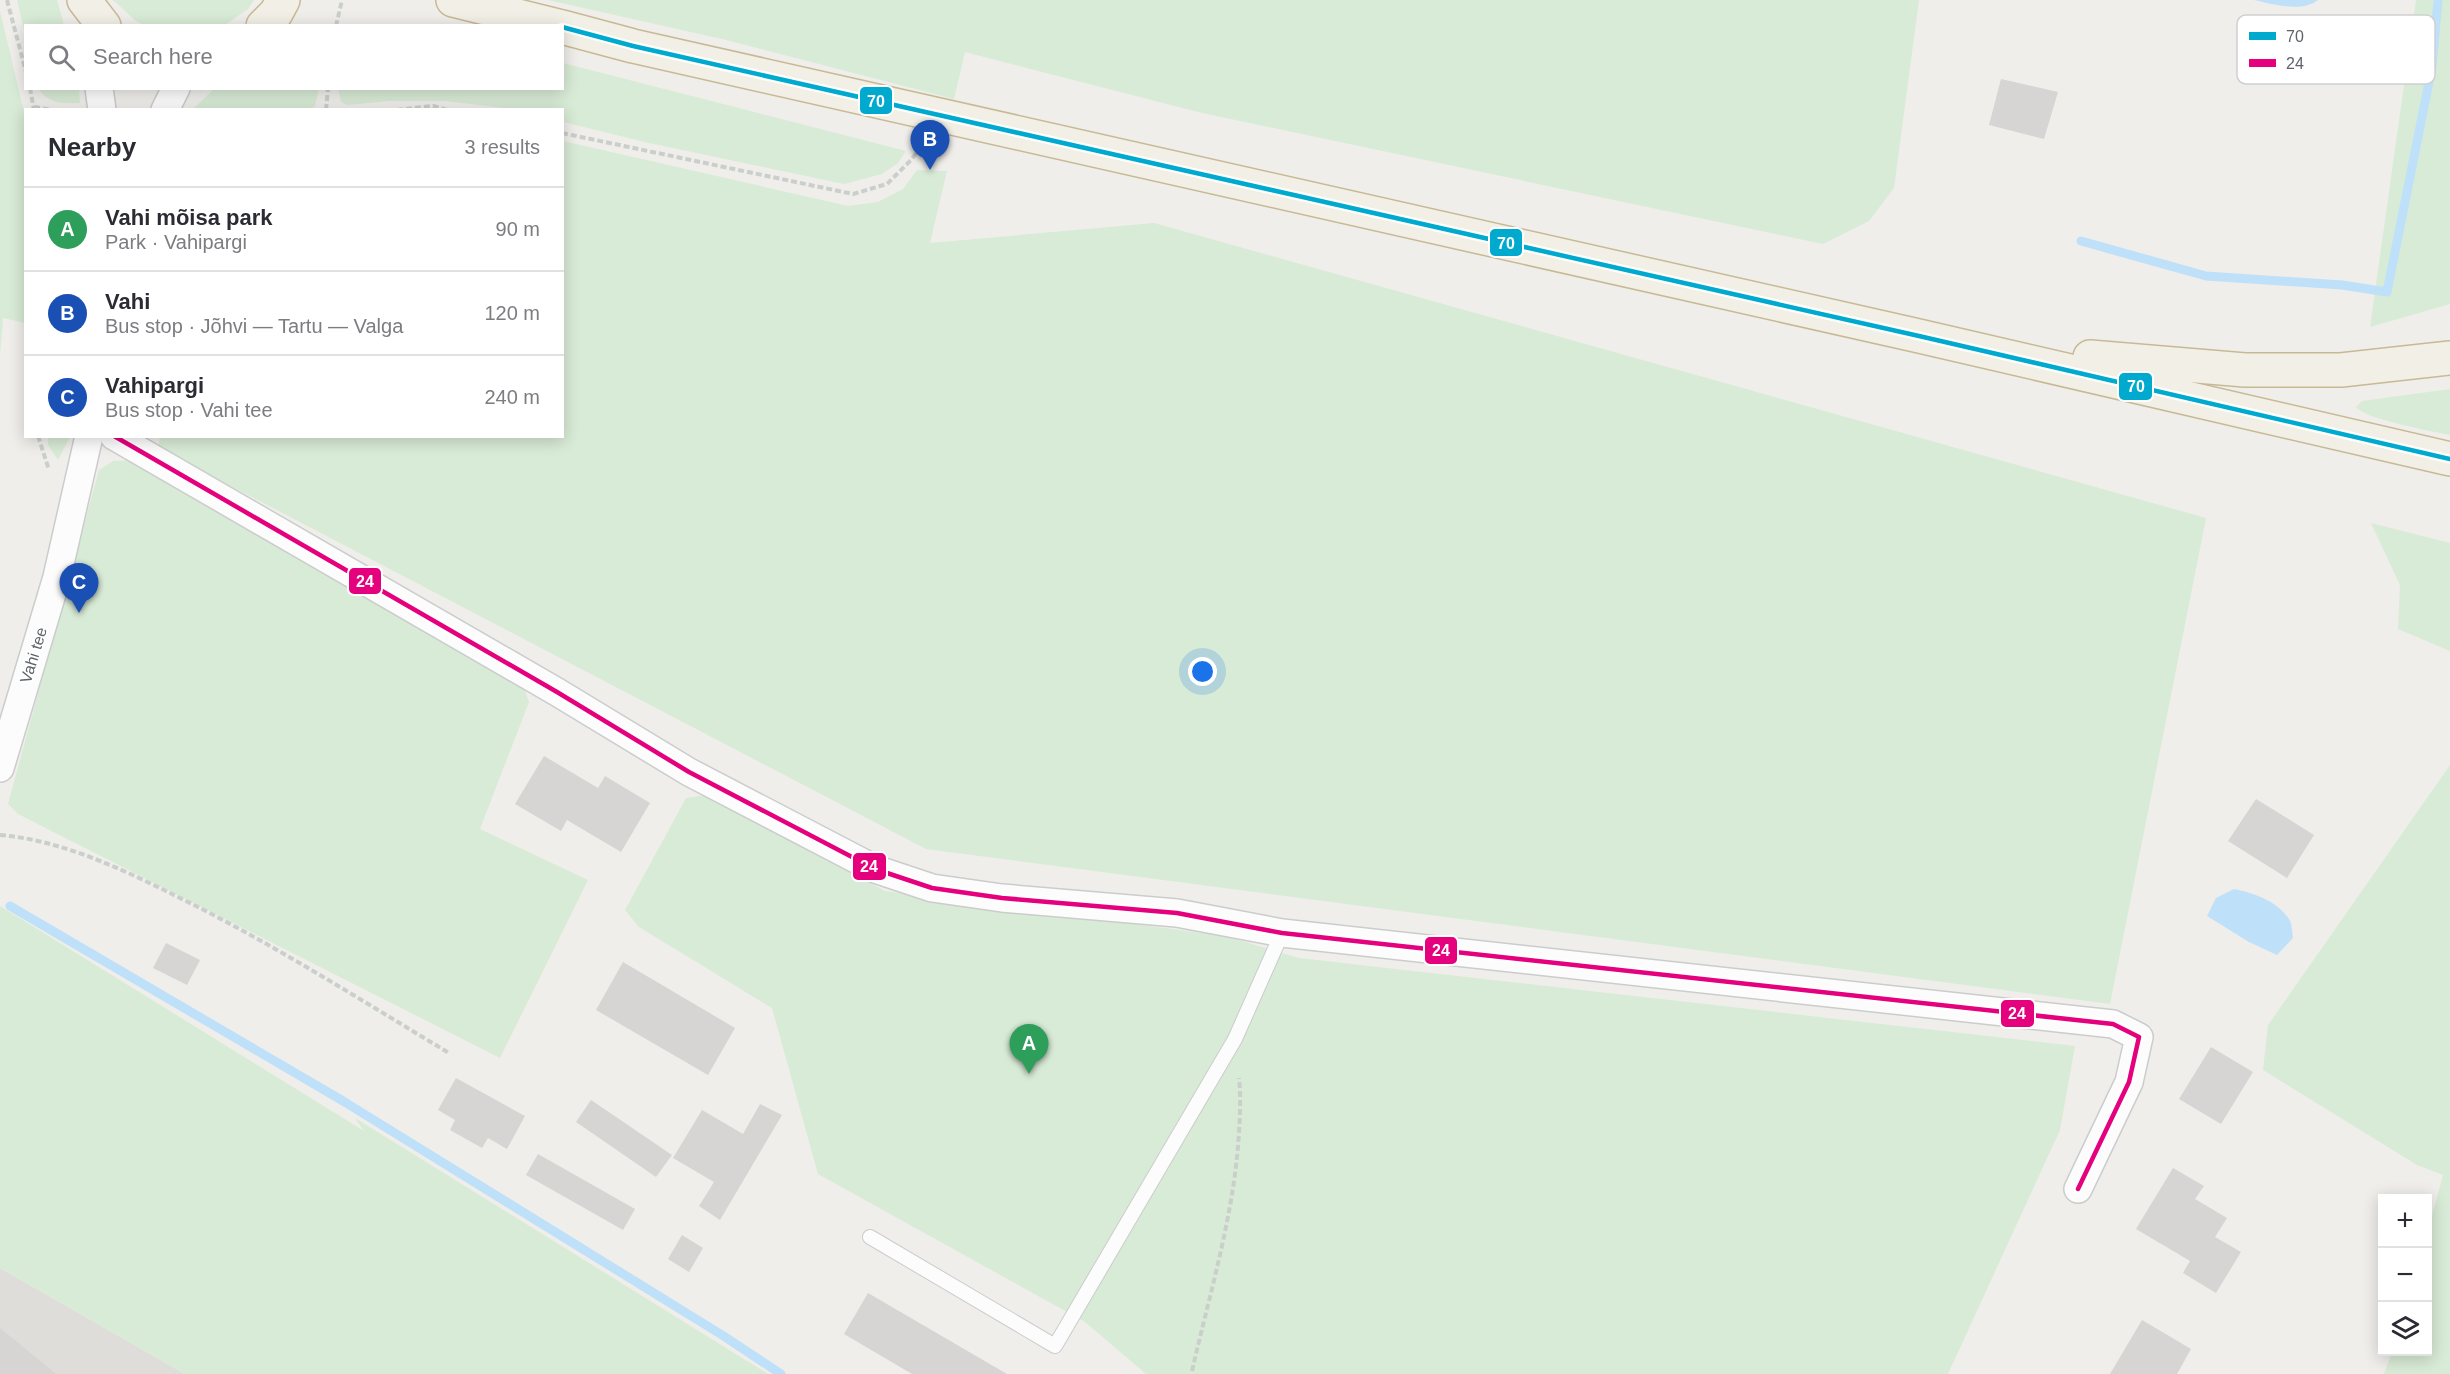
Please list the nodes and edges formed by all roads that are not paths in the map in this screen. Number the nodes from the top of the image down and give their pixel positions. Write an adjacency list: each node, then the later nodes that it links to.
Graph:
1 (283, 0): 3 (highway)
2 (453, 0): 4 (highway)
3 (265, 24)
4 (550, 24)
5 (564, 28): 7 (highway)
6 (564, 40): 7 (highway)
7 (633, 46): 12 (highway)
8 (99, 90): 10 (street)
9 (175, 90): 11 (street)
10 (102, 108)
11 (166, 108)
12 (1919, 336): 13 (highway); 16 (highway)
13 (2450, 357)
14 (89, 438): 17 (street, Vahi tee)
15 (117, 438): 18 (street)
16 (2450, 459)
17 (0, 768)
18 (1282, 933): 19 (street); 20 (lane)
19 (2078, 1189)
20 (870, 1237)

